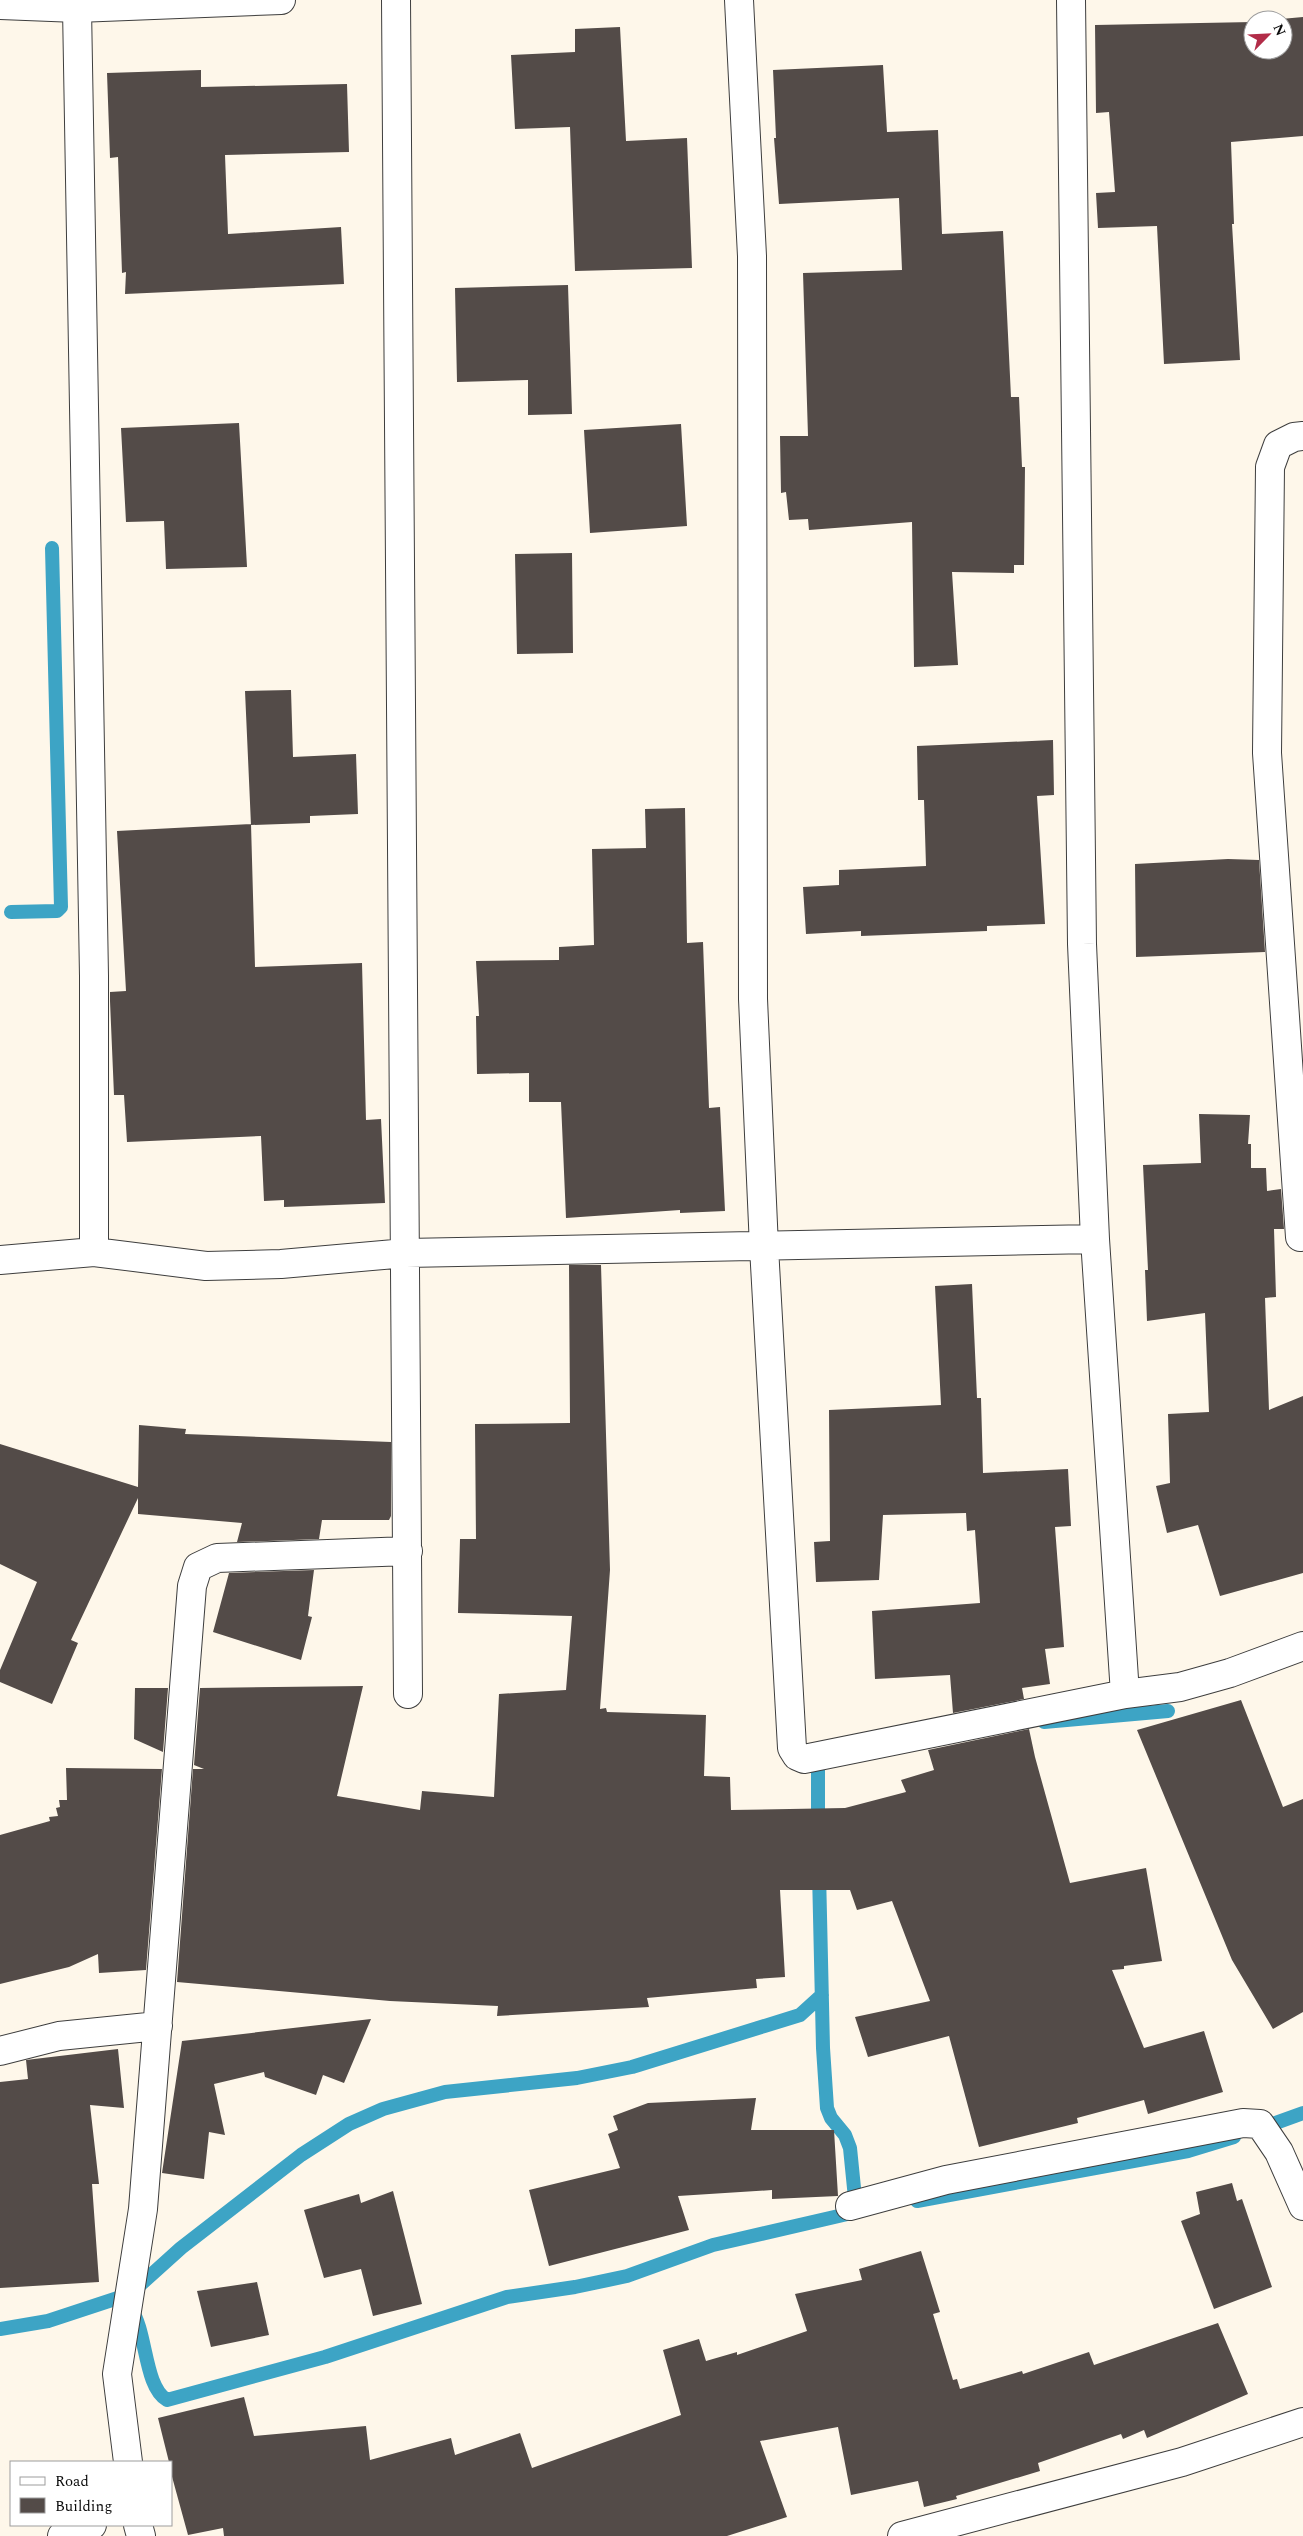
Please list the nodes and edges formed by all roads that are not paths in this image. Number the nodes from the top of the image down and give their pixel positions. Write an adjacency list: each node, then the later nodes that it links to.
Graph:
1 (281, 0): 6 (street)
2 (396, 0): 12 (street)
3 (739, 0): 10 (street)
4 (1071, 0): 9 (street)
5 (0, 5): 6 (street)
6 (77, 8): 11 (street)
7 (1303, 436): 8 (street)
8 (1300, 1237)
9 (1095, 1239): 10 (street); 17 (street)
10 (764, 1247): 12 (street); 17 (street)
11 (94, 1252): 12 (street); 13 (street)
12 (406, 1253): 14 (street)
13 (0, 1260)
14 (408, 1550): 16 (street); 18 (street)
15 (1303, 1646): 17 (street)
16 (408, 1694)
17 (1125, 1694)
18 (158, 2026): 19 (street); 23 (street)
19 (0, 2052)
20 (850, 2206): 21 (street)
21 (1303, 2206)
22 (1303, 2422): 26 (street)
23 (128, 2461)
24 (89, 2526): 25 (street)
25 (62, 2536)
26 (902, 2536)

